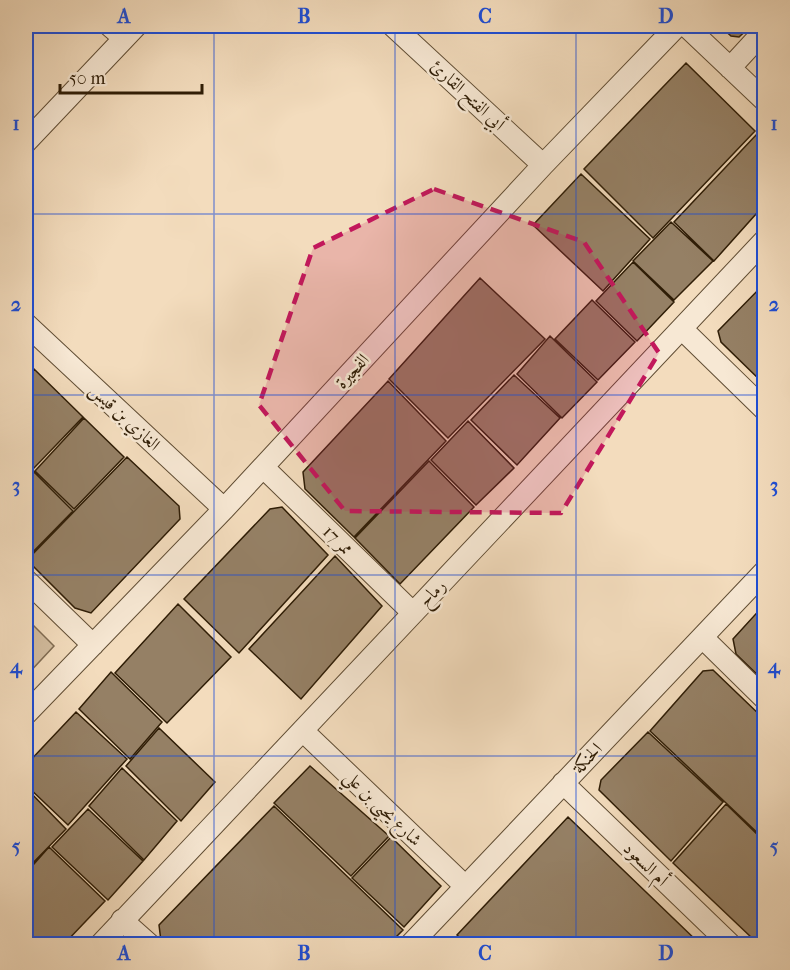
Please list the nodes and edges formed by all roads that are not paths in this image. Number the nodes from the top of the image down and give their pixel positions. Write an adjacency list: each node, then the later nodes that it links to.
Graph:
1 (393, 26): 9 (street, أبي الفتح القارئ)
2 (677, 26): 9 (street, الفجيرة)
3 (686, 26): 6 (street)
4 (123, 30): 8 (street)
5 (765, 32): 6 (street)
6 (730, 68): 7 (street)
7 (765, 100)
8 (28, 133)
9 (543, 165): 14 (street, الفجيرة)
10 (765, 242): 12 (street, رماح)
11 (26, 324): 15 (street, الغازي بن قيس)
12 (683, 330): 13 (street); 18 (street, رماح)
13 (765, 409)
14 (263, 467): 15 (street, الفجيرة); 18 (street, ممر 17)
15 (224, 509): 20 (street, الفجيرة)
16 (765, 572): 19 (street, الحنكة)
17 (26, 580): 20 (street)
18 (413, 613): 23 (street, رماح)
19 (703, 638): 21 (street); 24 (street, الحنكة)
20 (93, 645): 22 (street, الفجيرة)
21 (765, 698)
22 (26, 714)
23 (303, 731): 25 (street, شارع يحيى بن علي); 26 (street, رماح)
24 (563, 783): 25 (street, الحنكة); 30 (street, أم السعود)
25 (464, 885): 27 (street, الحنكة)
26 (122, 920): 28 (street, رماح); 29 (street)
27 (421, 941)
28 (101, 945)
29 (149, 945)
30 (730, 945)

